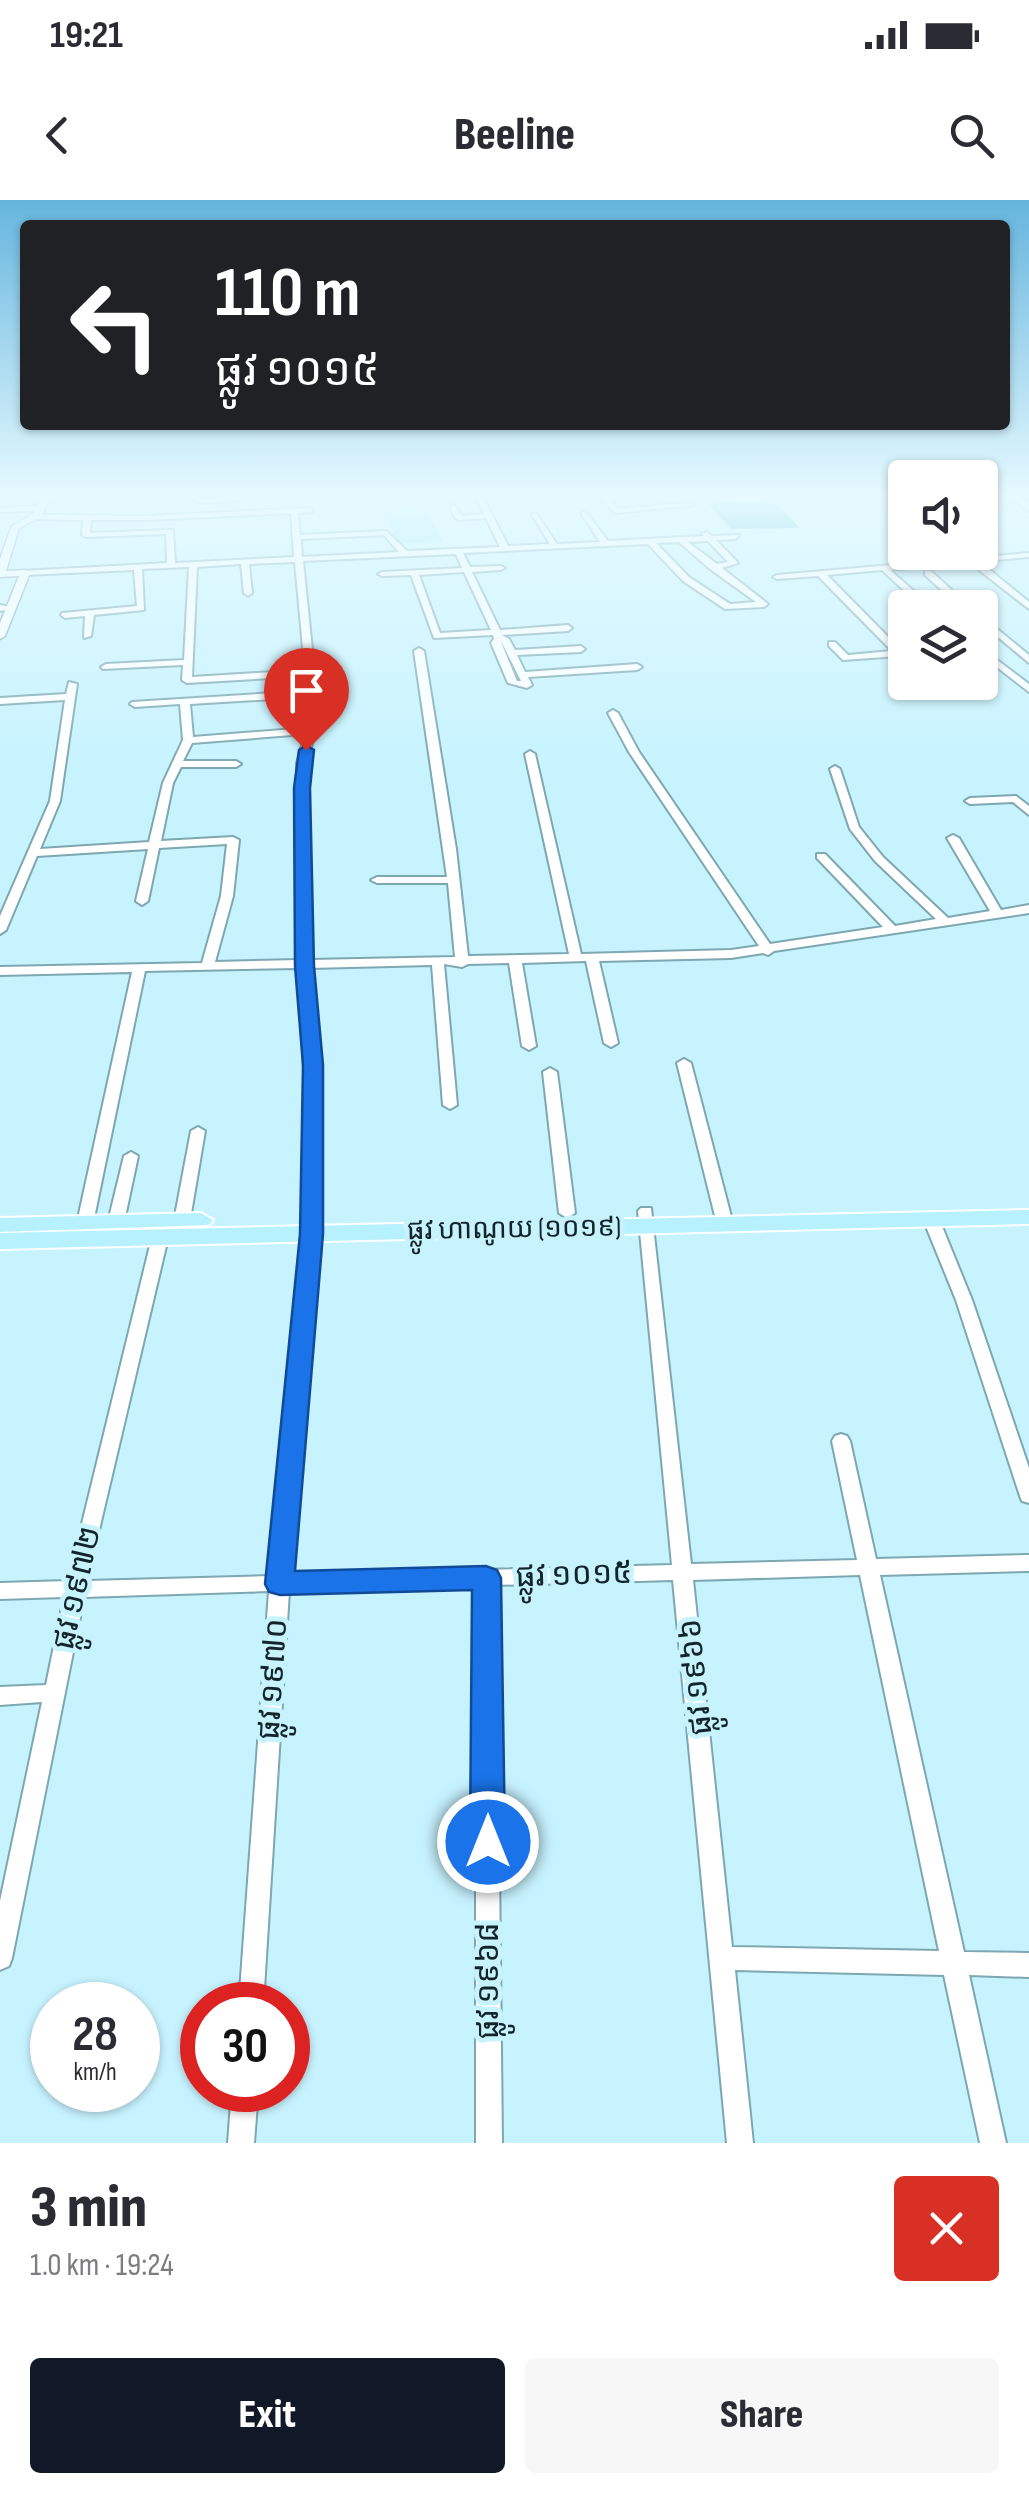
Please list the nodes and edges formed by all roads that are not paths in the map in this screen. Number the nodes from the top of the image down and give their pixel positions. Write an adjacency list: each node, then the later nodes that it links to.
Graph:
1 (137, 588): 14 (street)
2 (191, 588): 26 (street)
3 (247, 588): 11 (street)
4 (299, 588): 30 (street, ផ្លូវ ១៩៧០)
5 (419, 588): 20 (street)
6 (475, 588): 20 (street)
7 (704, 588): 8 (street)
8 (745, 588)
9 (833, 588): 21 (street)
10 (1006, 588): 12 (street)
11 (248, 593)
12 (1029, 606)
13 (5, 608): 18 (street)
14 (90, 613): 15 (street); 19 (street)
15 (65, 615)
16 (568, 628): 20 (street)
17 (998, 633): 25 (street)
18 (0, 636)
19 (88, 636)
20 (498, 636): 24 (street); 31 (street)
21 (832, 644)
22 (581, 649): 24 (street)
23 (418, 651): 53 (street)
24 (512, 653): 31 (street)
25 (1029, 660)
26 (188, 662): 28 (street); 30 (street)
27 (998, 664): 33 (street)
28 (106, 667)
29 (637, 667): 31 (street)
30 (308, 673): 34 (street, ផ្លូវ ១៩៧០)
31 (523, 675)
32 (72, 684): 35 (street)
33 (1029, 689)
34 (311, 694): 37 (street); 40 (street, ផ្លូវ ១៩៧០)
35 (69, 697): 36 (street); 50 (street)
36 (0, 701)
37 (185, 702): 38 (street); 41 (street)
38 (135, 704)
39 (613, 713): 60 (street)
40 (313, 730): 41 (street); 65 (street, ផ្លូវ ១៩៧០)
41 (188, 740): 43 (street)
42 (530, 754): 61 (street)
43 (178, 764): 44 (street); 49 (street)
44 (236, 764)
45 (834, 769): 57 (street)
46 (970, 800): 47 (street)
47 (1029, 812)
48 (953, 838): 56 (street)
49 (156, 844): 50 (street); 54 (street); 66 (street)
50 (34, 853): 58 (street)
51 (821, 856): 59 (street)
52 (377, 880): 53 (street)
53 (454, 880): 63 (street)
54 (142, 901)
55 (1029, 909): 56 (street)
56 (996, 912): 57 (street)
57 (945, 921): 59 (street)
58 (0, 930)
59 (893, 932): 60 (street)
60 (768, 951): 61 (street)
61 (584, 958): 62 (street); 69 (street)
62 (515, 961): 63 (street); 70 (street)
63 (462, 962): 64 (street)
64 (438, 963): 65 (street); 73 (street)
65 (304, 966): 66 (street); 85 (street, ផ្លូវ ១៩៧០)
66 (208, 968): 68 (street)
67 (0, 971): 68 (street)
68 (138, 971): 83 (street)
69 (611, 1043)
70 (529, 1046)
71 (684, 1063): 78 (street)
72 (550, 1072): 77 (street)
73 (450, 1105)
74 (198, 1130): 86 (street, ផ្លូវ ១៩៧២)
75 (130, 1156): 82 (street)
76 (1029, 1203): 78 (main road, ផ្លូវ ហាណូយ (១០១៩))
77 (567, 1213): 80 (main road, ផ្លូវ ហាណូយ (១០១៩)); 85 (main road, ផ្លូវ ហាណូយ (១០១៩))
78 (723, 1216): 80 (main road, ផ្លូវ ហាណូយ (១០១៩)); 81 (main road, ផ្លូវ ហាណូយ (១០១៩))
79 (1029, 1217): 81 (main road, ផ្លូវ ហាណូយ (១០១៩))
80 (648, 1218): 85 (main road, ផ្លូវ ហាណូយ (១០១៩)); 92 (street, ផ្លូវ ១៩៦៦)
81 (932, 1219): 89 (street)
82 (116, 1222): 83 (main road, ផ្លូវ ហាណូយ (១០១៩)); 86 (main road, ផ្លូវ ហាណូយ (១០១៩))
83 (84, 1223): 84 (main road, ផ្លូវ ហាណូយ (១០១៩))
84 (0, 1225)
85 (312, 1226): 86 (main road, ផ្លូវ ហាណូយ (១០១៩)); 94 (street, ផ្លូវ ១៩៧០)
86 (171, 1229): 87 (main road, ផ្លូវ ហាណូយ (១០១៩)); 95 (street, ផ្លូវ ១៩៧២)
87 (0, 1241)
88 (841, 1441): 91 (street)
89 (1029, 1496)
90 (1029, 1564): 91 (street, ផ្លូវ ១០១៥)
91 (871, 1567): 92 (street, ផ្លូវ ១០១៥); 101 (street)
92 (685, 1571): 93 (street, ផ្លូវ ១០១៥); 100 (street, ផ្លូវ ១៩៦៦)
93 (486, 1578): 94 (street, ផ្លូវ ១០១៥); 106 (street, ផ្លូវ ១៩៦៨)
94 (280, 1584): 95 (street, ផ្លូវ ១០១៥); 103 (street, ផ្លូវ ១៩៧០)
95 (76, 1587): 96 (street, ផ្លូវ ១០១៥); 97 (street, ផ្លូវ ១៩៧២)
96 (0, 1591)
97 (53, 1693): 98 (street); 99 (street, ផ្លូវ ១៩៧២)
98 (0, 1696)
99 (0, 1958)
100 (721, 1958): 101 (street); 107 (street, ផ្លូវ ១៩៦៦)
101 (957, 1964): 102 (street); 108 (street)
102 (1029, 1965)
103 (253, 1982)
104 (243, 2112): 105 (street)
105 (241, 2143)
106 (489, 2143)
107 (740, 2143)
108 (993, 2143)

